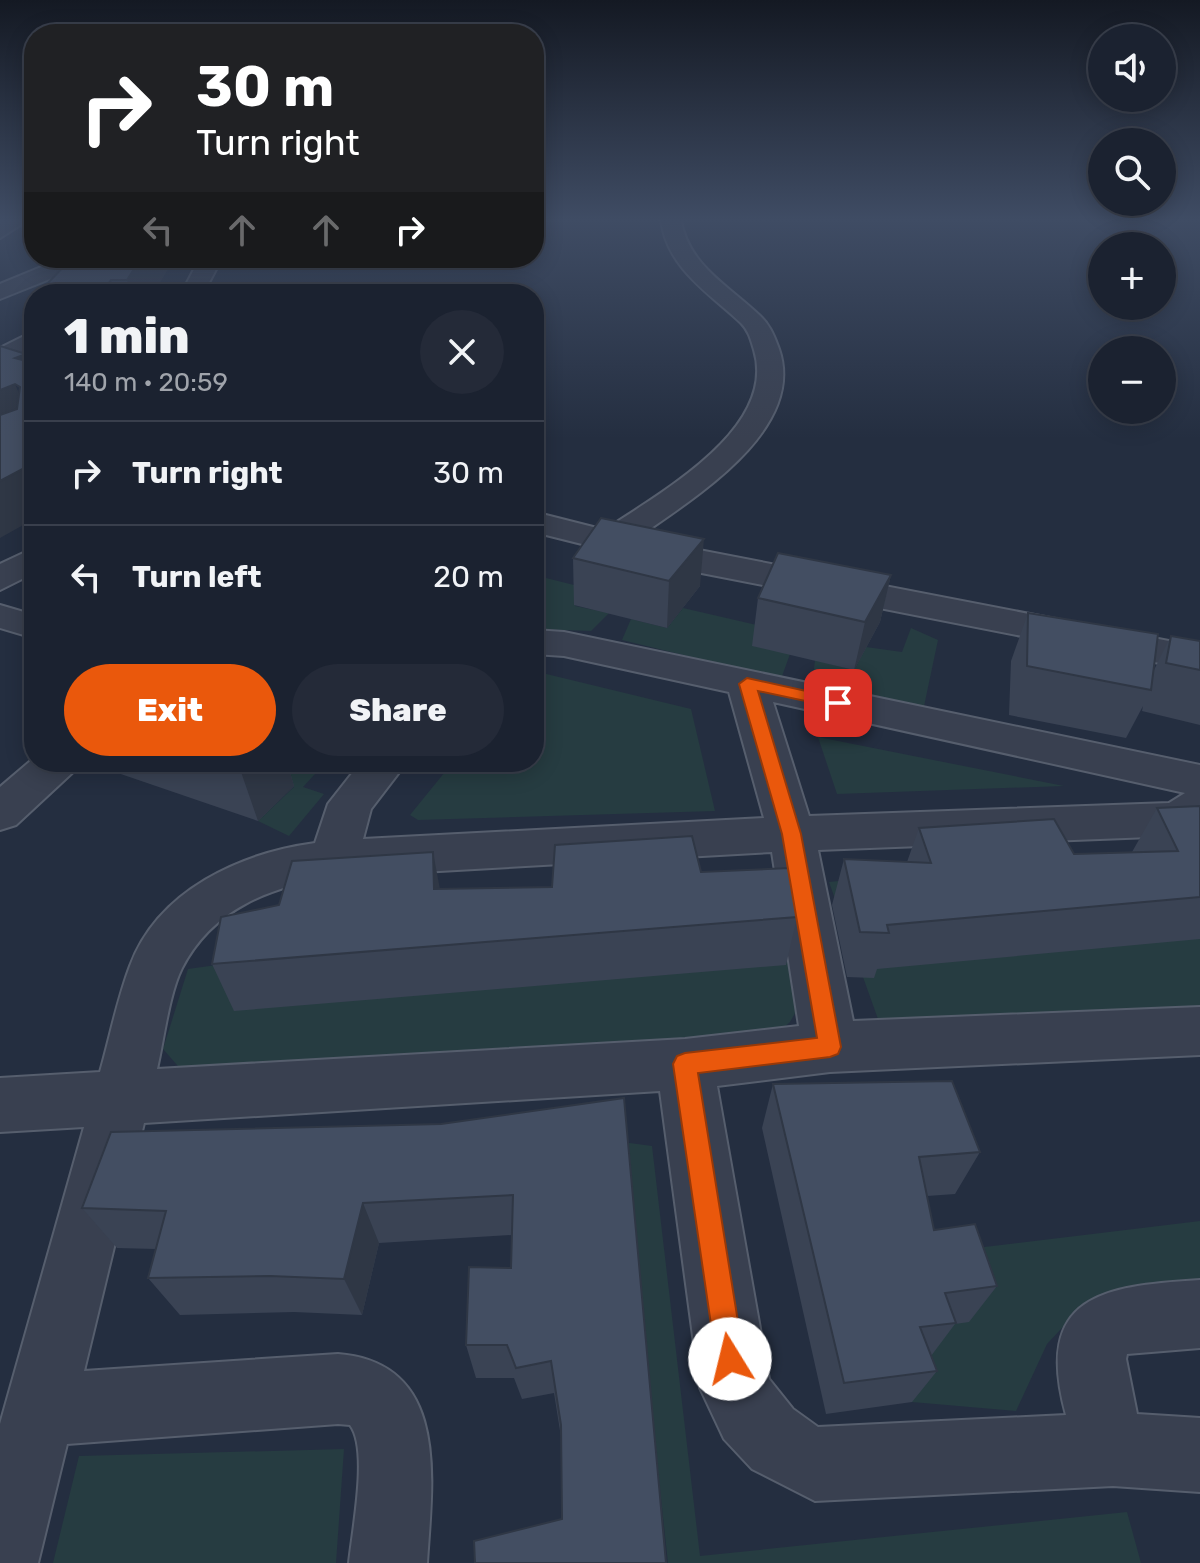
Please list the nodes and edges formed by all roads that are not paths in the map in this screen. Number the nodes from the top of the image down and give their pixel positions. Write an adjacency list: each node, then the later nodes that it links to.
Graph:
1 (720, 293): 5 (street)
2 (24, 343): 3 (street)
3 (0, 359)
4 (544, 524): 5 (street)
5 (611, 541): 11 (street)
6 (24, 564): 7 (street)
7 (0, 579)
8 (0, 616): 9 (street)
9 (24, 624)
10 (544, 643): 12 (street)
11 (1200, 659)
12 (747, 684): 15 (street); 18 (street)
13 (46, 772): 17 (street)
14 (377, 772): 19 (street)
15 (1200, 781)
16 (1200, 805): 18 (street)
17 (0, 813)
18 (792, 834): 19 (street); 21 (street)
19 (334, 859): 23 (street)
20 (1200, 1031): 21 (street)
21 (830, 1047): 22 (street)
22 (685, 1064): 23 (street); 27 (street)
23 (122, 1098): 24 (street); 26 (street)
24 (0, 1105)
25 (1200, 1314): 27 (street)
26 (40, 1410): 29 (street); 30 (street)
27 (1113, 1449): 28 (street)
28 (1200, 1455)
29 (0, 1561)
30 (388, 1563)

